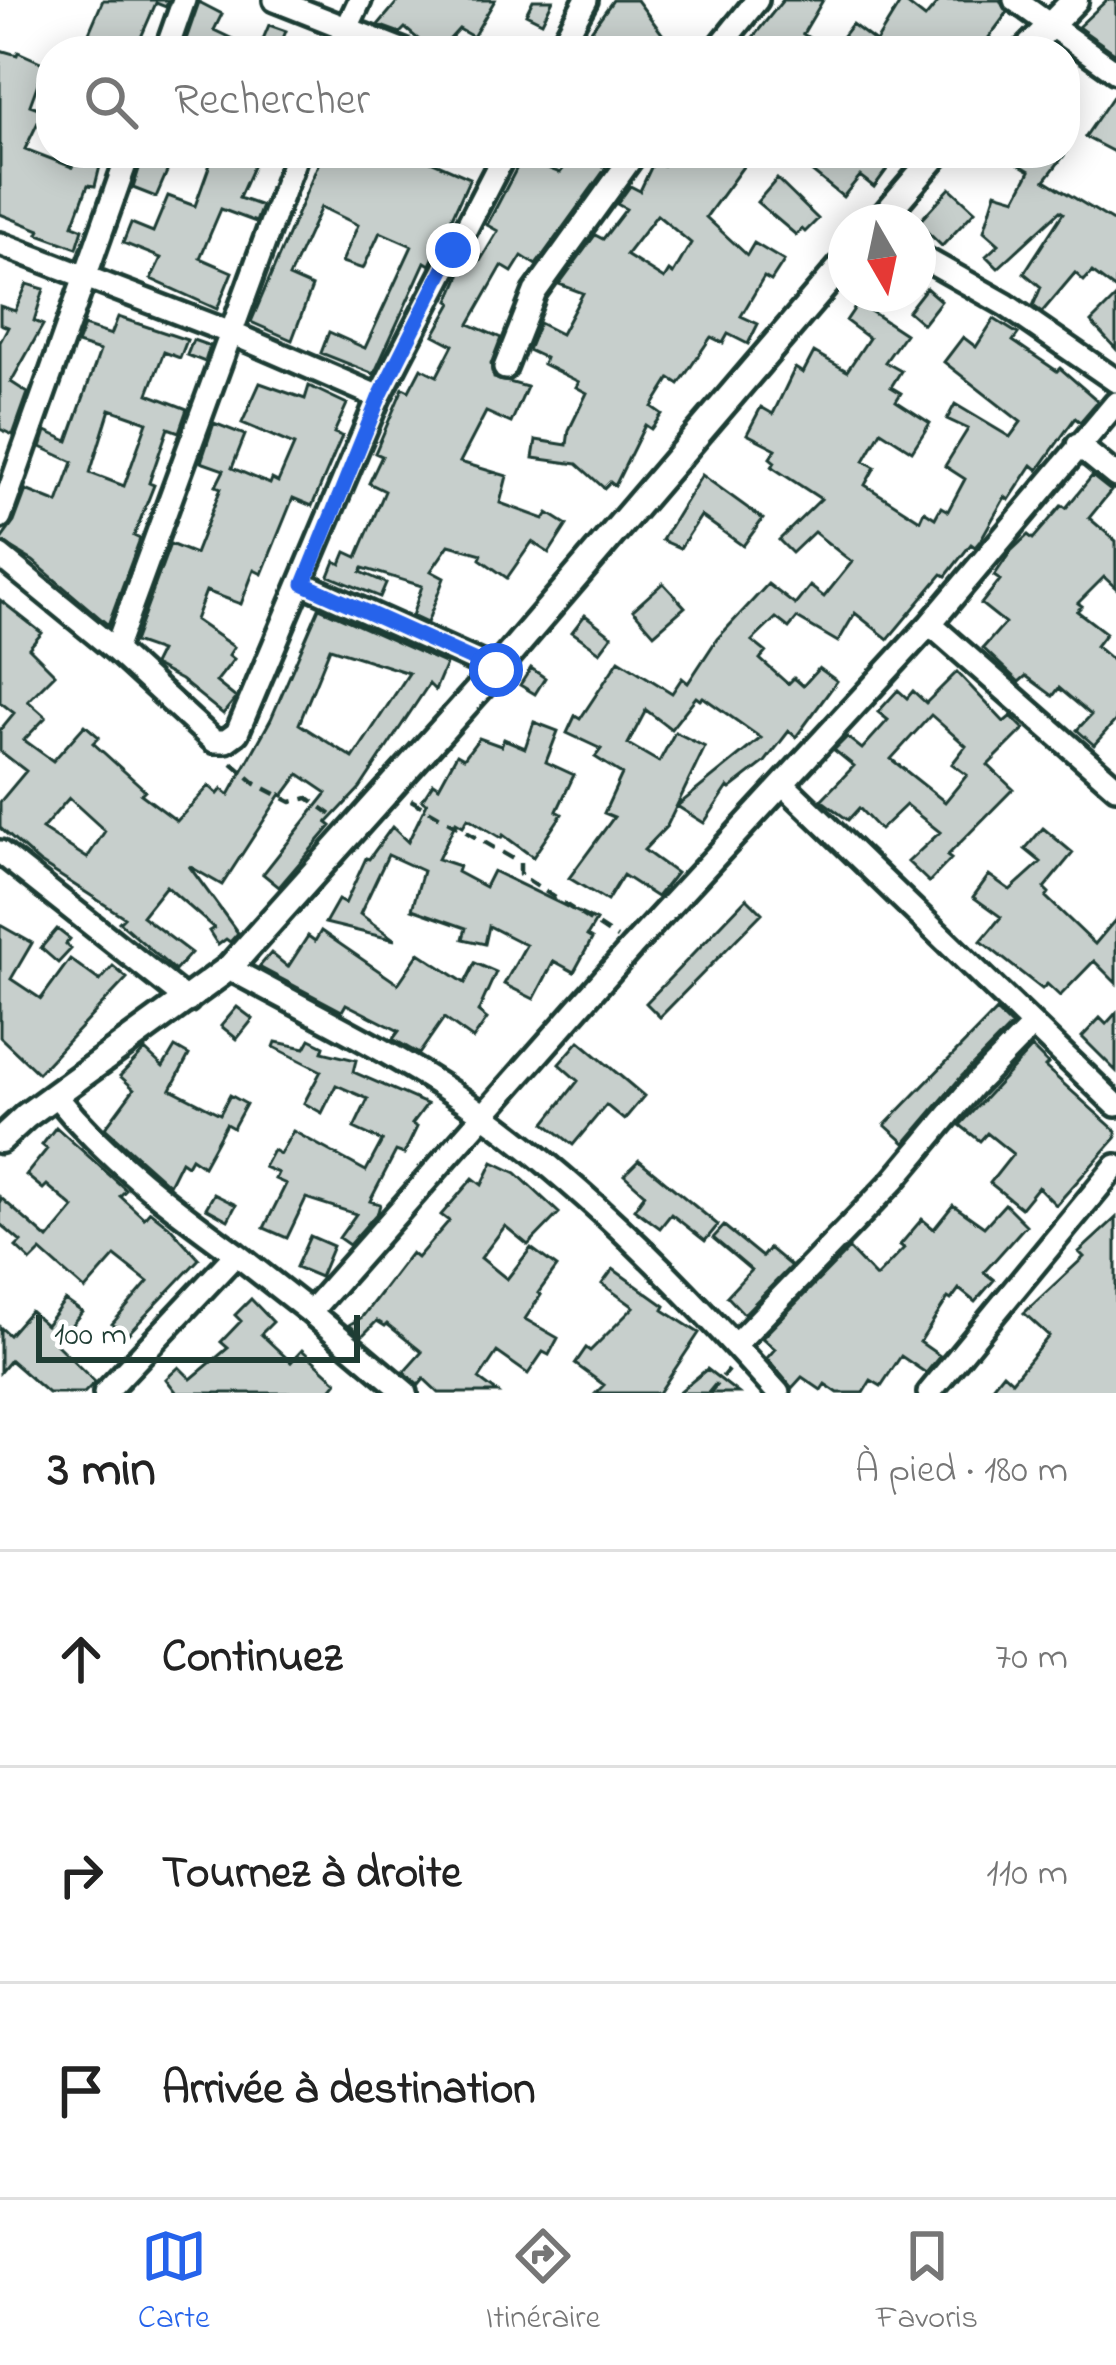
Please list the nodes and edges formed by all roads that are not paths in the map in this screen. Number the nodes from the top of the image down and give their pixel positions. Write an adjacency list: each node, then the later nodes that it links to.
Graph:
1 (184, 0): 10 (street)
2 (275, 0): 9 (street)
3 (360, 0): 9 (street)
4 (586, 0): 13 (street)
5 (757, 0): 14 (street)
6 (1015, 0): 8 (street)
7 (1075, 0): 8 (street)
8 (1050, 22): 15 (street); 16 (street)
9 (345, 27): 11 (street); 12 (street)
10 (171, 36)
11 (342, 36)
12 (367, 36)
13 (566, 36)
14 (728, 36)
15 (1038, 36)
16 (1068, 36)
17 (1080, 45): 18 (street)
18 (1116, 72)
19 (123, 168): 27 (street)
20 (292, 168): 29 (street)
21 (497, 168): 32 (street)
22 (624, 168): 30 (street)
23 (925, 168): 24 (street)
24 (894, 204)
25 (0, 244): 27 (street)
26 (936, 265): 31 (street)
27 (83, 276): 29 (street); 36 (street)
28 (828, 282): 41 (street)
29 (231, 333): 32 (street); 40 (street)
30 (506, 368)
31 (1116, 381)
32 (379, 398): 38 (street)
33 (1116, 403): 34 (street)
34 (1078, 446): 35 (street); 39 (street)
35 (1116, 476)
36 (0, 517)
37 (0, 556): 40 (street)
38 (304, 584): 40 (street); 41 (street)
39 (930, 624): 42 (street); 43 (street)
40 (115, 650)
41 (496, 670): 45 (street)
42 (784, 784): 47 (street); 50 (street)
43 (1116, 787)
44 (0, 852): 46 (street)
45 (229, 968): 46 (street); 50 (street)
46 (188, 1001): 48 (street)
47 (1032, 1026): 49 (street); 55 (street)
48 (56, 1096): 51 (street); 53 (street)
49 (1116, 1106)
50 (484, 1114): 54 (street); 55 (street)
51 (0, 1140)
52 (1116, 1166): 59 (street)
53 (236, 1254): 54 (street); 56 (street)
54 (310, 1312): 57 (street)
55 (738, 1349): 58 (street)
56 (104, 1393)
57 (406, 1393)
58 (778, 1393)
59 (929, 1393)

